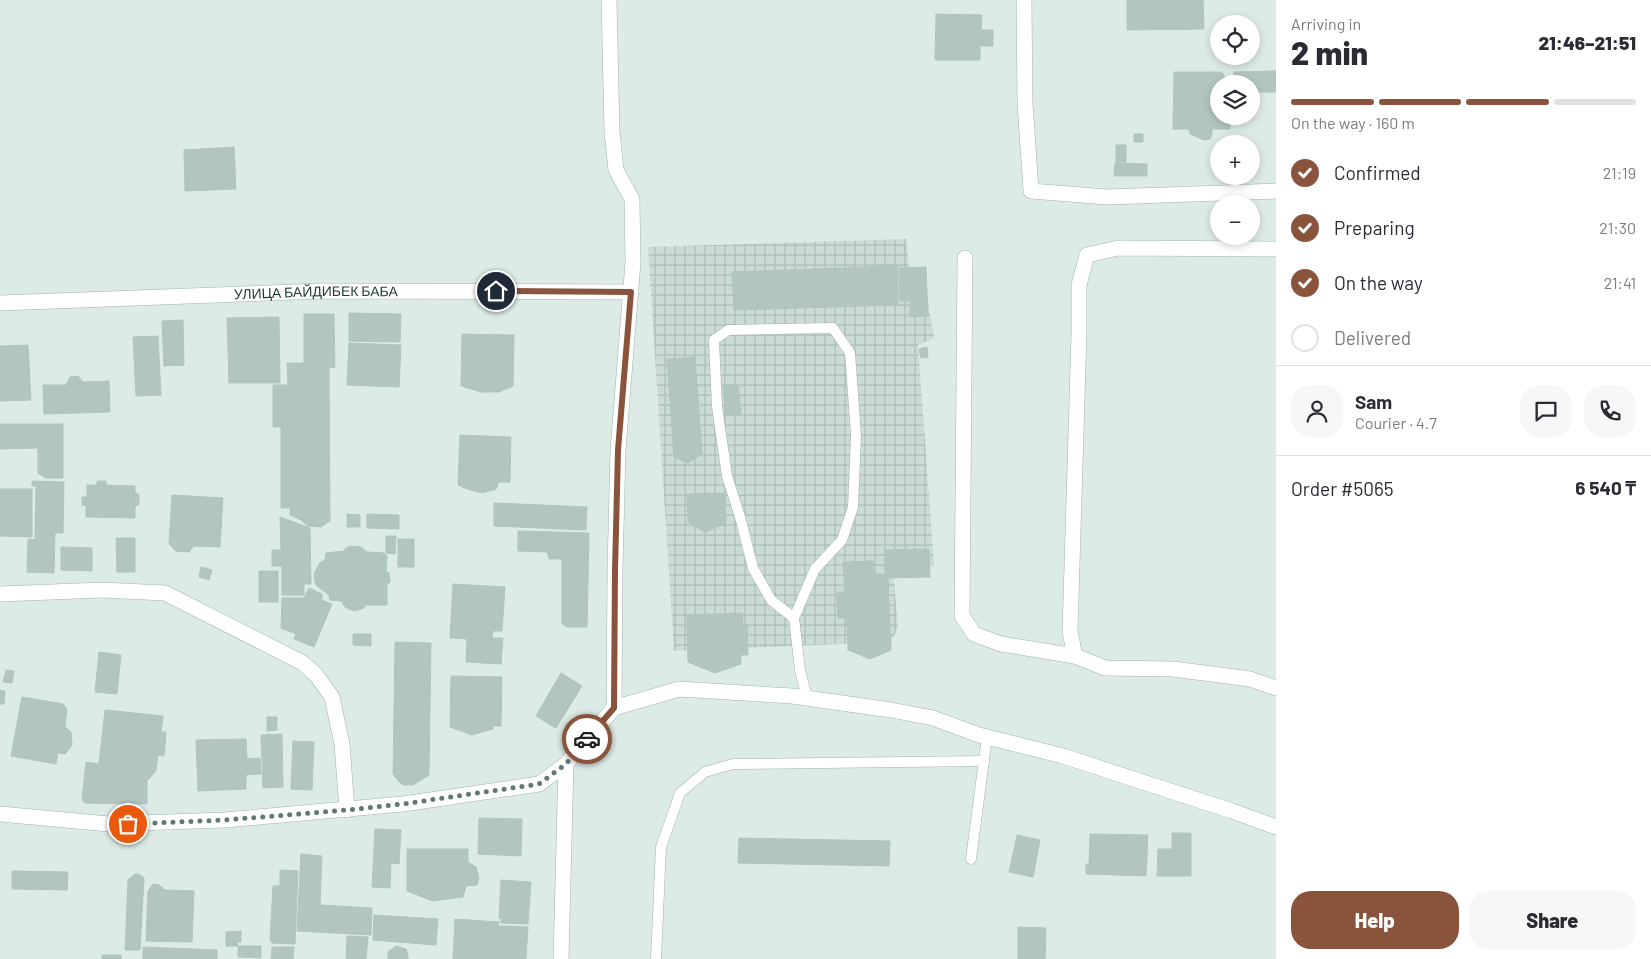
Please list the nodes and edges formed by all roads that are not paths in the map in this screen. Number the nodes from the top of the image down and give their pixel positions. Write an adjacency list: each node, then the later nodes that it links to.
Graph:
1 (609, 0): 6 (street)
2 (1024, 0): 3 (street)
3 (1276, 191)
4 (1276, 249): 10 (street)
5 (965, 258): 10 (street)
6 (631, 292): 7 (street, УЛИЦА БАЙДИБЕК БАБА); 13 (street)
7 (0, 303)
8 (0, 594): 17 (street)
9 (794, 618): 9 (lane); 12 (lane)
10 (1075, 656): 11 (street)
11 (1276, 688)
12 (806, 698): 13 (street); 14 (street)
13 (614, 708): 16 (street)
14 (987, 737): 15 (lane); 19 (street)
15 (984, 761): 20 (lane); 22 (lane)
16 (566, 764): 17 (street); 21 (street)
17 (347, 810): 18 (street)
18 (0, 814)
19 (1276, 827)
20 (972, 860)
21 (561, 959)
22 (656, 959)

